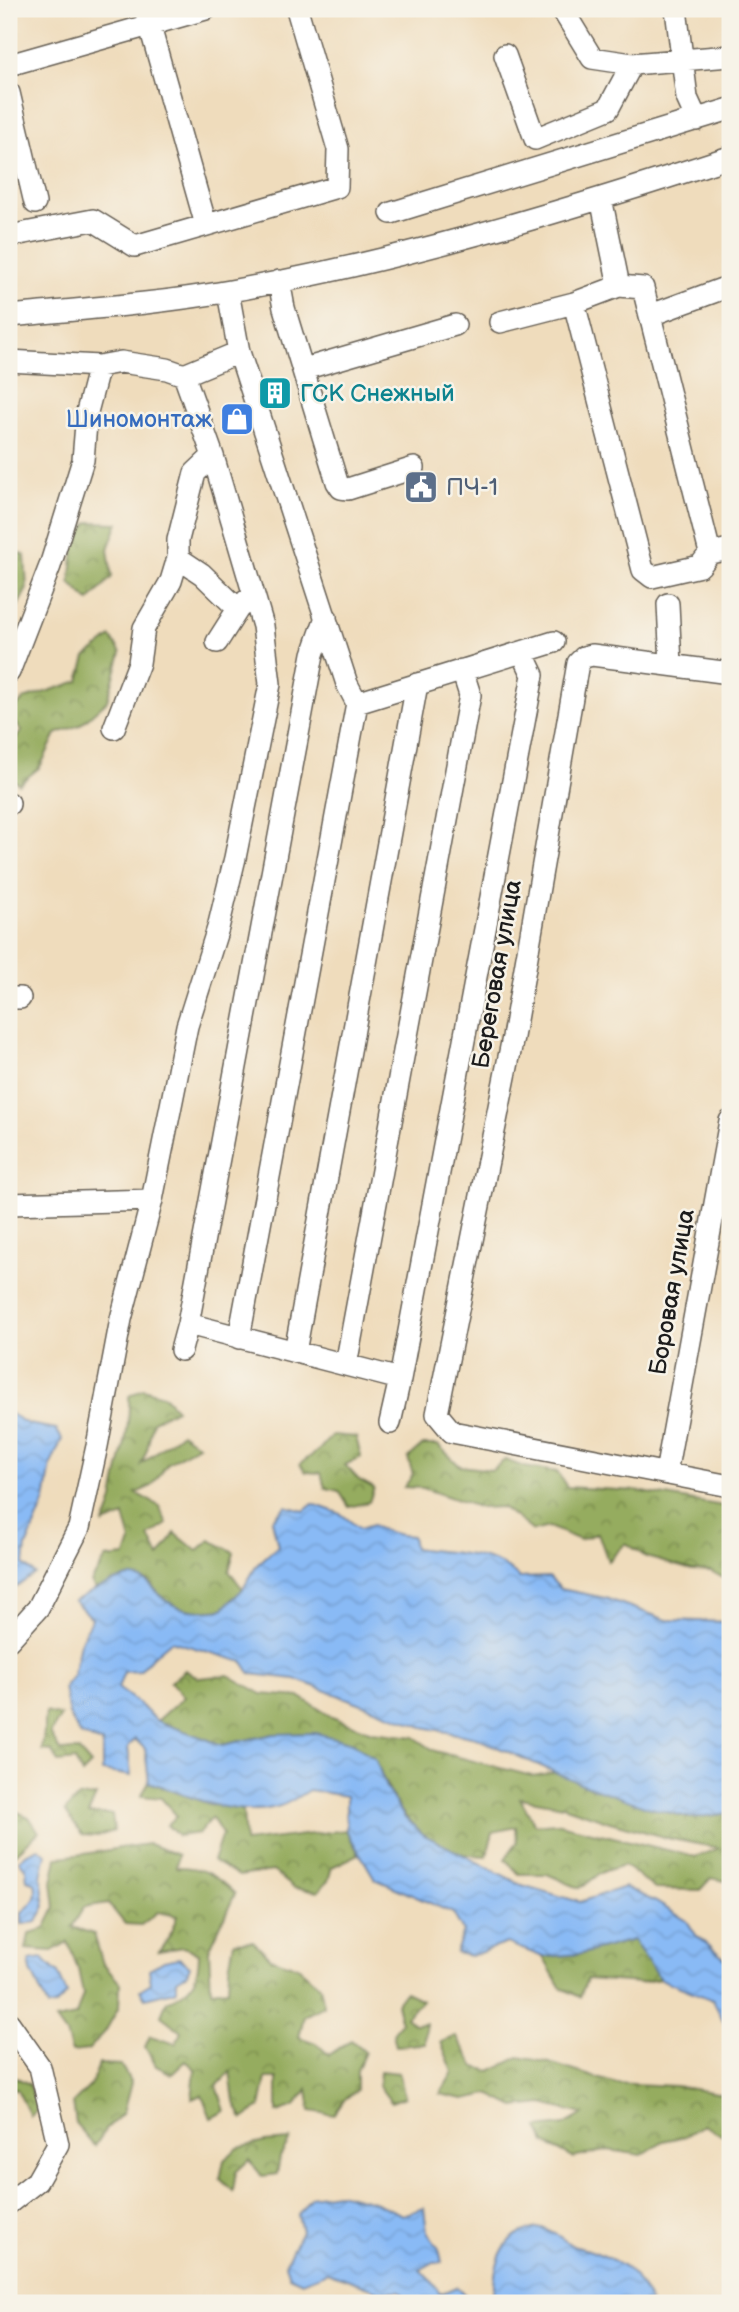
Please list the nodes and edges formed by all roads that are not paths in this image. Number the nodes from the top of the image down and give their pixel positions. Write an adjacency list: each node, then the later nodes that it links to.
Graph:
1 (206, 9): 5 (street)
2 (298, 9): 18 (street)
3 (562, 9): 9 (street)
4 (676, 9): 8 (street)
5 (147, 17): 10 (street); 18 (street)
6 (505, 55): 9 (street)
7 (730, 56): 8 (street)
8 (682, 59): 9 (street); 13 (street)
9 (632, 64)
10 (9, 65)
11 (9, 93): 16 (street)
12 (730, 109): 13 (street)
13 (697, 120): 17 (street)
14 (730, 157): 15 (street)
15 (601, 198): 20 (street); 21 (street)
16 (35, 202)
17 (391, 213)
18 (206, 225): 19 (street)
19 (9, 236)
20 (279, 281): 23 (street); 32 (street)
21 (619, 286): 24 (street); 25 (street)
22 (730, 286): 25 (street)
23 (228, 292): 26 (street); 29 (street)
24 (574, 303): 27 (street); 36 (street)
25 (651, 314): 36 (street)
26 (9, 316)
27 (500, 323)
28 (455, 325): 32 (street)
29 (239, 352): 33 (street); 41 (street)
30 (9, 361): 31 (street)
31 (99, 366): 33 (street); 42 (street)
32 (304, 369): 35 (street)
33 (184, 375): 34 (street)
34 (213, 456): 37 (street); 38 (street)
35 (414, 468)
36 (720, 551)
37 (178, 558): 40 (street); 52 (street)
38 (254, 594): 40 (street); 54 (street)
39 (668, 604): 46 (street)
40 (238, 609): 43 (street)
41 (326, 617): 51 (street); 56 (street)
42 (14, 642): 48 (street)
43 (217, 642)
44 (554, 642): 45 (street)
45 (522, 652): 47 (street); 61 (street)
46 (671, 665): 49 (street, Береговая улица); 63 (street, Береговая улица)
47 (462, 670): 50 (street); 60 (street)
48 (9, 673)
49 (730, 673)
50 (417, 684): 51 (street); 59 (street)
51 (357, 703): 57 (street)
52 (114, 729)
53 (730, 1121): 63 (street, Боровая улица)
54 (152, 1200): 55 (street); 65 (street)
55 (9, 1204)
56 (188, 1324): 57 (street); 58 (street)
57 (239, 1338): 59 (street)
58 (181, 1350)
59 (295, 1352): 60 (street)
60 (346, 1365): 61 (street)
61 (400, 1378): 62 (street)
62 (390, 1423)
63 (666, 1473): 64 (street)
64 (730, 1486)
65 (9, 1640)
66 (9, 2023): 67 (street)
67 (9, 2203)

